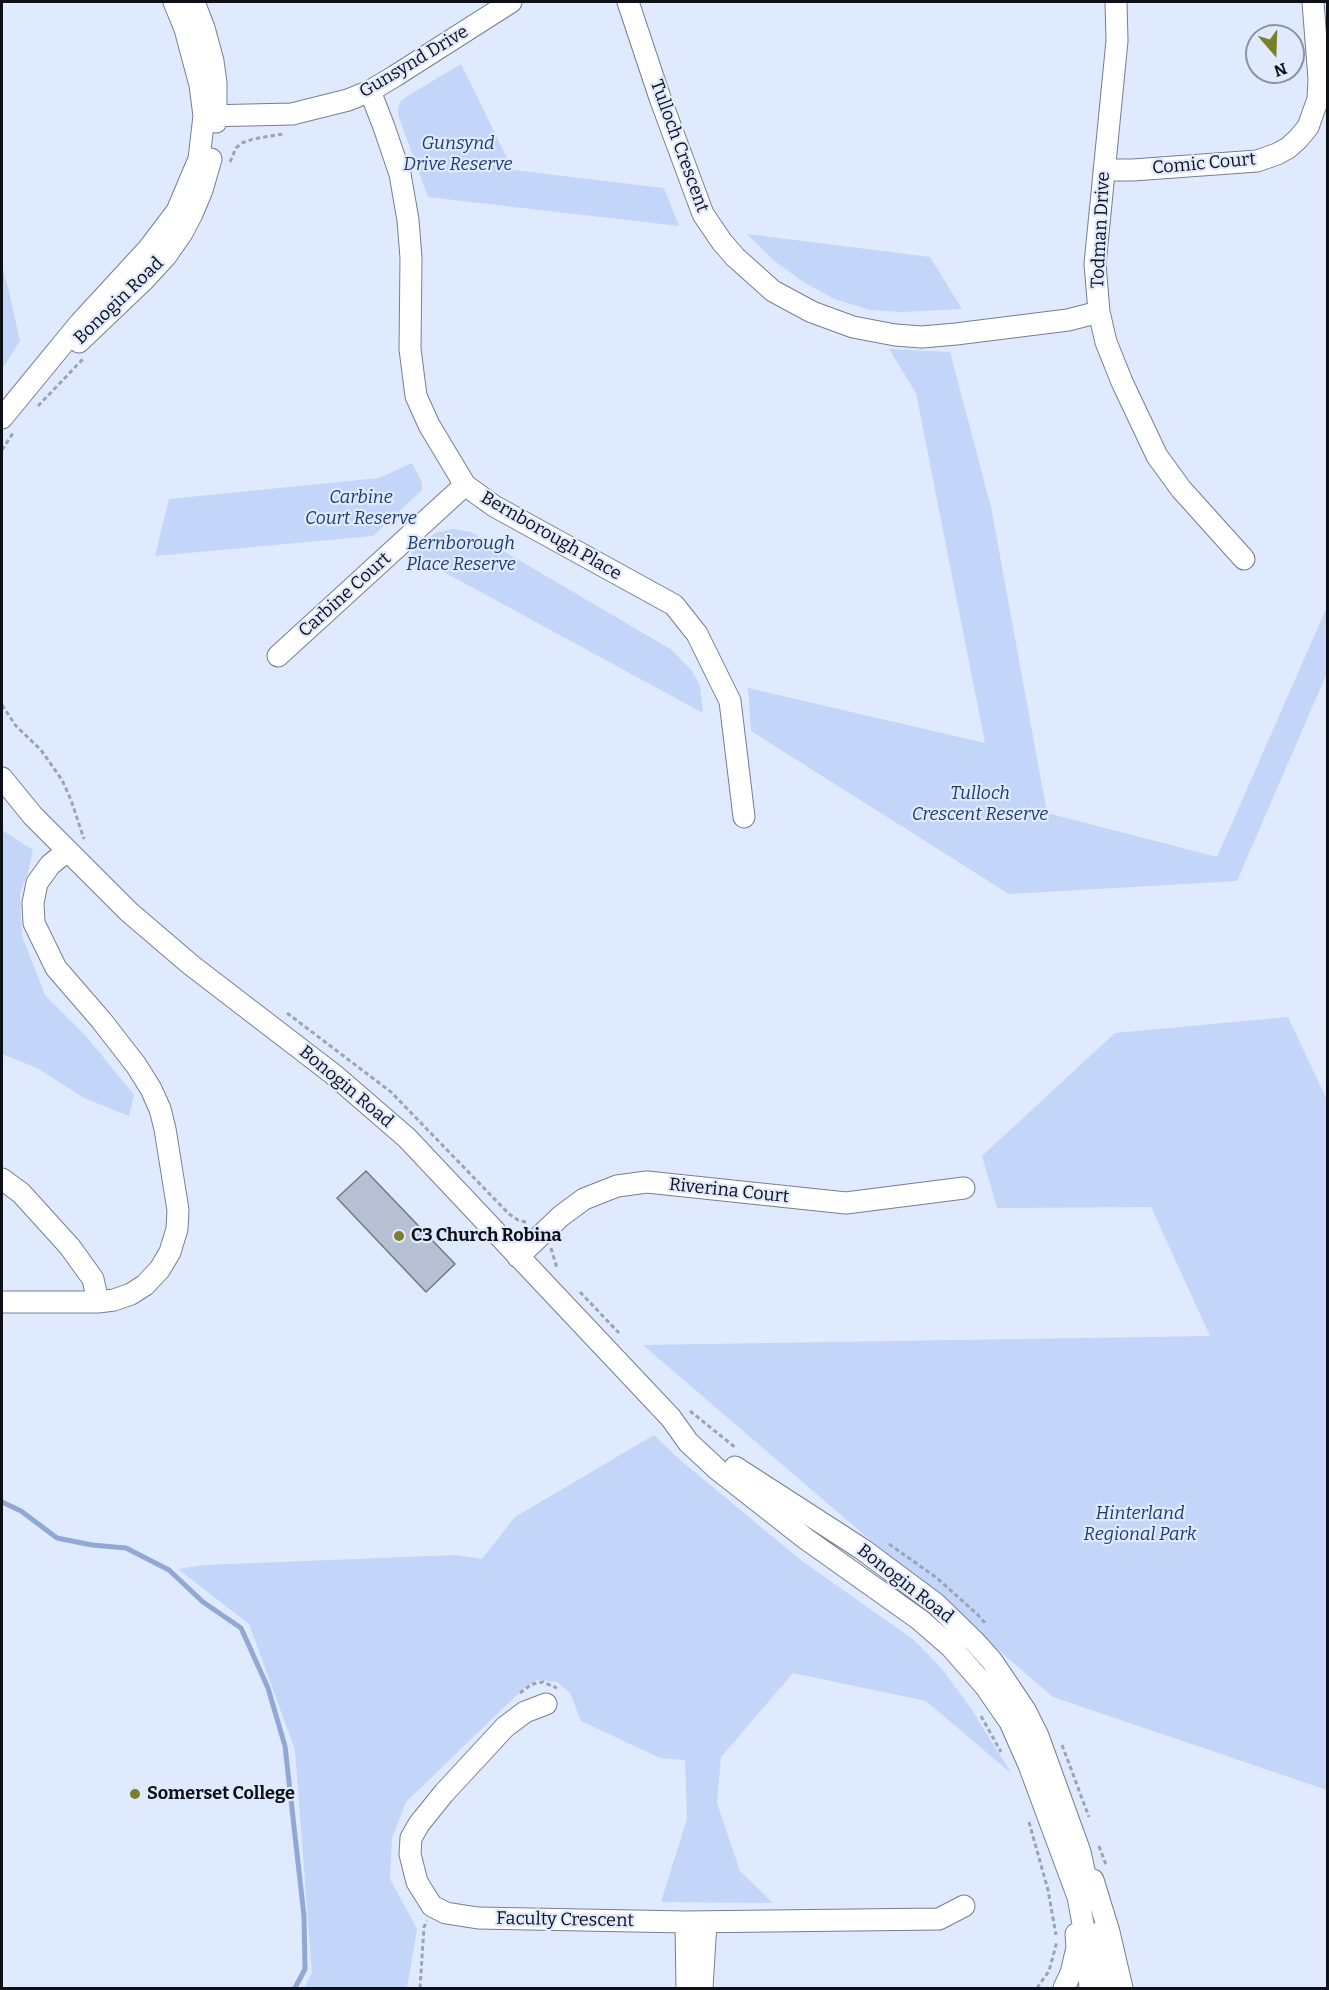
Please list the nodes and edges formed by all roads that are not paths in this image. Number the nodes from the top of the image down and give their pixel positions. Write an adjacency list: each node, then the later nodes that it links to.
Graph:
1 (174, 2): 8 (street, Bonogin Road)
2 (194, 2): 8 (street, Bonogin Road)
3 (511, 2): 7 (street, Gunsynd Drive)
4 (628, 2): 10 (street, Tulloch Crescent)
5 (1116, 2): 9 (street, Todman Drive)
6 (1313, 2): 9 (street, Comic Court)
7 (370, 91): 8 (street, Gunsynd Drive); 12 (street, Bernborough Place)
8 (210, 115): 11 (street, Bonogin Road)
9 (1104, 171): 10 (street, Todman Drive)
10 (1099, 312): 13 (street, Todman Drive)
11 (2, 418)
12 (465, 485): 14 (street, Carbine Court); 16 (street, Bernborough Place)
13 (1244, 559)
14 (278, 656)
15 (2, 778): 17 (street, Bonogin Road)
16 (744, 817)
17 (76, 846): 20 (street, Bonogin Road); 22 (street)
18 (2, 1179): 22 (street)
19 (964, 1188): 20 (street, Riverina Court)
20 (518, 1257): 23 (street, Bonogin Road)
21 (2, 1302): 22 (street)
22 (98, 1302)
23 (671, 1418): 24 (street, Bonogin Road); 25 (street, Bonogin Road)
24 (855, 1545): 25 (street); 27 (street, Bonogin Road)
25 (951, 1647): 27 (street, Bonogin Road)
26 (546, 1704): 29 (street, Faculty Crescent)
27 (1072, 1856): 32 (street); 33 (street, Bonogin Road); 34 (street, Bonogin Road); 35 (street)
28 (964, 1906): 29 (street, Faculty Crescent)
29 (696, 1922): 30 (street); 31 (street)
30 (687, 1989)
31 (702, 1989)
32 (1064, 1989)
33 (1089, 1989)
34 (1105, 1989)
35 (1122, 1989)

